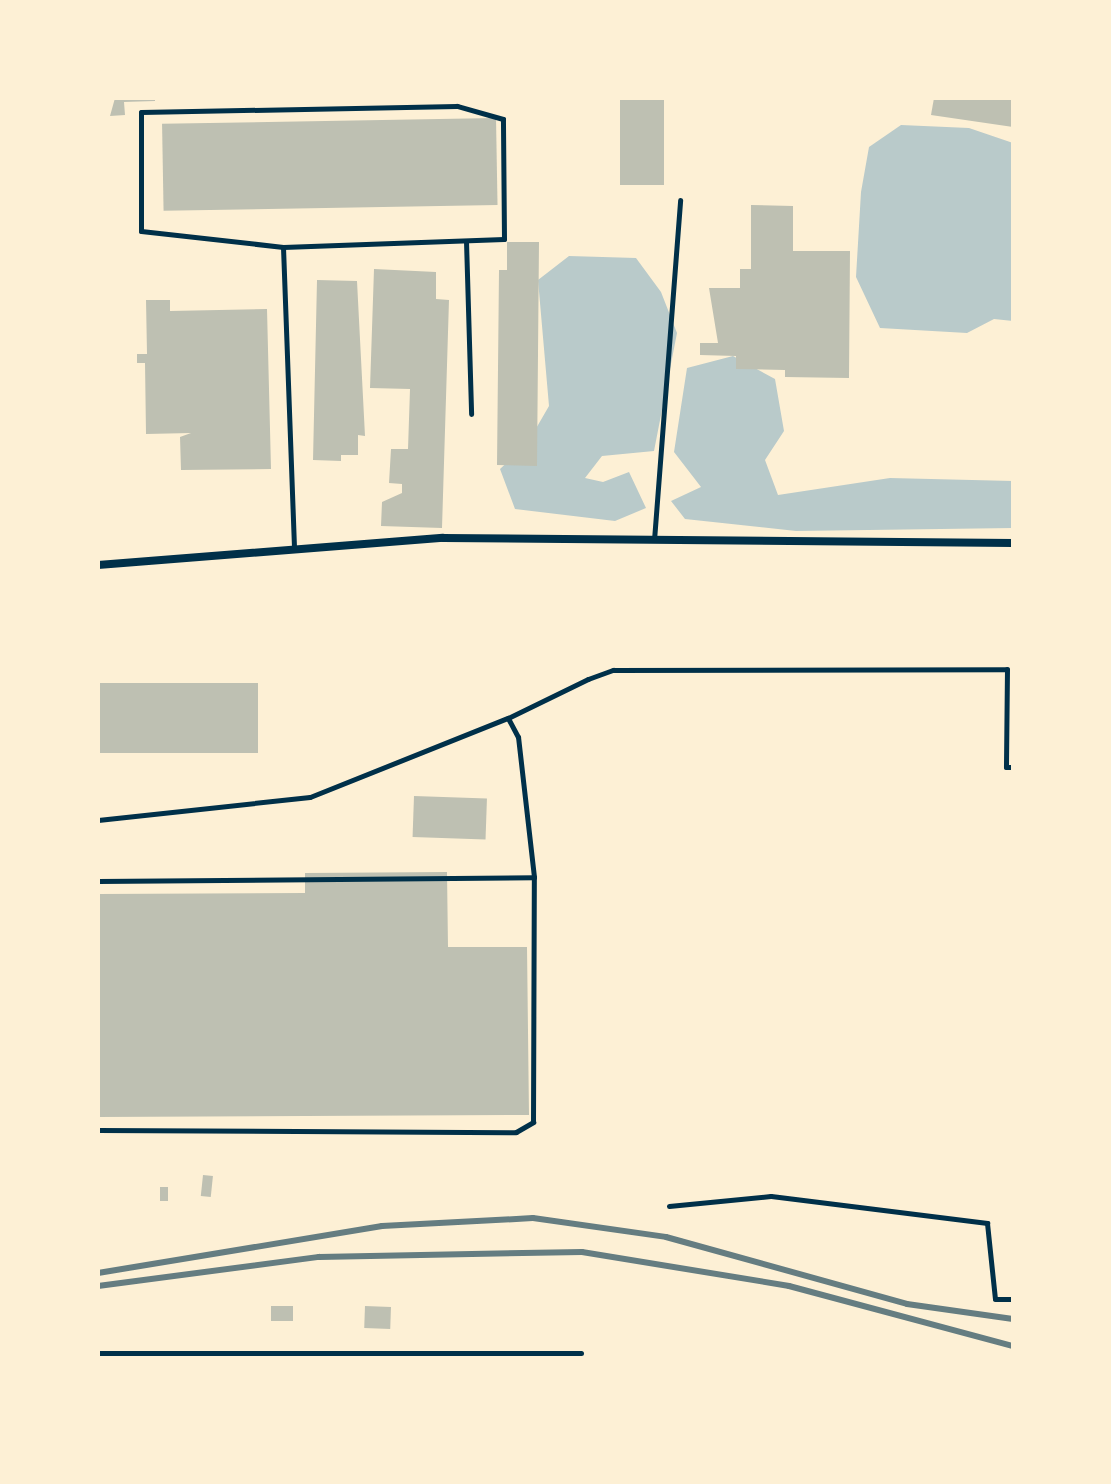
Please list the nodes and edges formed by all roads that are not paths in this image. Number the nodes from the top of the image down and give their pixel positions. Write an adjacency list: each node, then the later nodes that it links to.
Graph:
1 (451, 98): 2 (lane)
2 (457, 106): 4 (lane); 5 (lane)
3 (680, 200): 7 (lane)
4 (466, 241): 5 (lane); 6 (lane)
5 (283, 247): 9 (lane)
6 (471, 414)
7 (654, 540): 8 (street); 9 (street)
8 (1013, 543)
9 (294, 550): 10 (street)
10 (98, 565)
11 (508, 718): 12 (lane); 13 (lane); 14 (lane)
12 (1013, 767)
13 (98, 820)
14 (534, 877): 15 (lane); 16 (lane)
15 (98, 881)
16 (98, 1130)
17 (669, 1206): 18 (lane)
18 (1013, 1299)
19 (98, 1353): 20 (lane)
20 (581, 1353)

